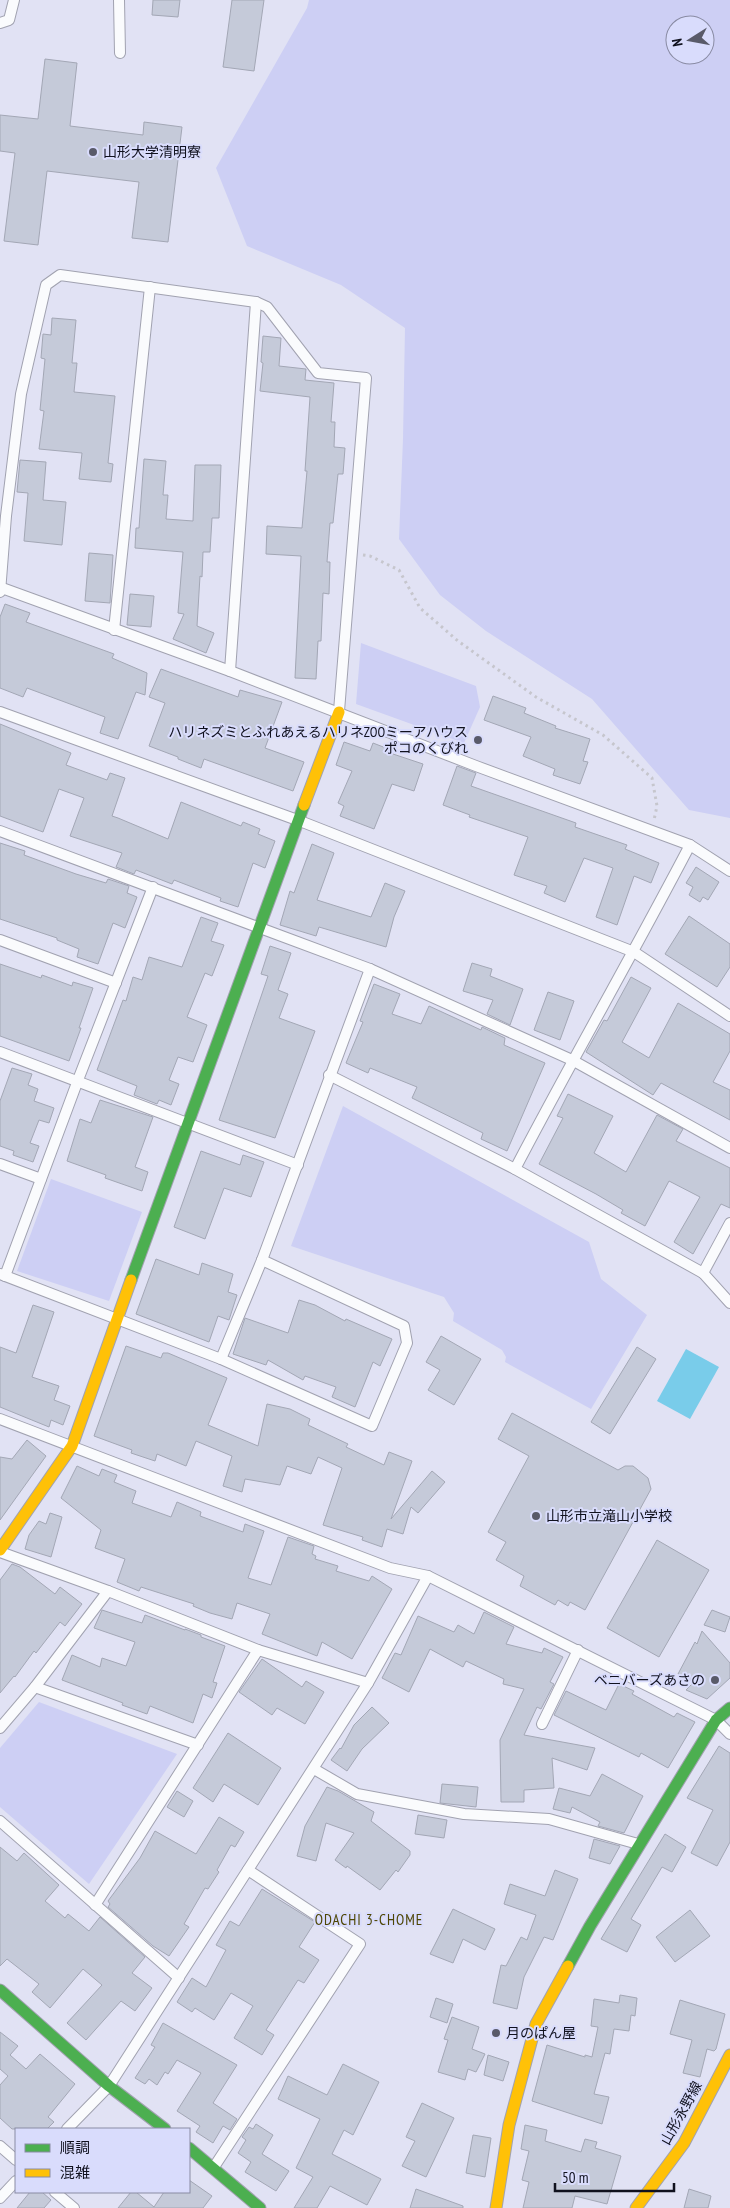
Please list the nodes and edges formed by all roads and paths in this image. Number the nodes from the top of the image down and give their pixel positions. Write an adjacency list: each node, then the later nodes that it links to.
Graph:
1 (14, 0): 3 (lane)
2 (120, 0): 4 (lane)
3 (0, 23)
4 (120, 53)
5 (150, 286): 6 (lane); 7 (lane); 10 (lane)
6 (256, 302): 8 (lane); 11 (lane)
7 (3, 515): 9 (lane)
8 (352, 554): 13 (lane); 15 (path)
9 (1, 590): 10 (lane)
10 (114, 630): 11 (lane)
11 (230, 671): 13 (lane)
12 (0, 712): 14 (lane)
13 (339, 712): 14 (street); 15 (lane)
14 (300, 822): 20 (street); 22 (lane)
15 (651, 830): 17 (lane)
16 (0, 831): 19 (lane)
17 (690, 845): 18 (lane); 22 (lane)
18 (730, 871)
19 (153, 887): 20 (lane); 24 (lane)
20 (260, 927): 23 (lane); 30 (street)
21 (0, 940): 24 (lane)
22 (634, 952): 25 (lane); 27 (lane)
23 (370, 969): 27 (lane); 28 (lane)
24 (116, 983): 29 (lane)
25 (730, 1016)
26 (0, 1052): 29 (lane)
27 (572, 1060): 31 (lane); 34 (lane)
28 (329, 1075): 33 (lane); 34 (lane)
29 (78, 1080): 30 (lane); 35 (lane)
30 (187, 1123): 33 (lane); 41 (street)
31 (730, 1148)
32 (0, 1164): 35 (lane)
33 (298, 1165): 37 (lane)
34 (515, 1169): 38 (lane)
35 (41, 1179): 39 (lane)
36 (730, 1223): 38 (lane)
37 (262, 1260): 42 (lane); 42 (lane)
38 (703, 1272): 40 (lane)
39 (3, 1275): 41 (lane)
40 (730, 1303)
41 (116, 1317): 42 (lane); 44 (street)
42 (221, 1359)
43 (0, 1419): 44 (lane)
44 (72, 1446): 45 (street); 46 (lane)
45 (0, 1551): 47 (lane)
46 (428, 1576): 49 (lane); 50 (lane)
47 (108, 1591): 48 (lane); 51 (lane)
48 (258, 1650): 50 (lane); 57 (lane)
49 (578, 1650): 53 (lane); 54 (lane)
50 (368, 1683): 58 (lane)
51 (35, 1687): 55 (lane); 57 (lane)
52 (730, 1708): 53 (street)
53 (716, 1720): 56 (lane); 60 (street)
54 (542, 1724)
55 (0, 1728)
56 (730, 1734)
57 (198, 1744): 62 (lane)
58 (314, 1769): 60 (lane); 61 (lane)
59 (0, 1821): 62 (lane)
60 (641, 1844): 78 (street)
61 (248, 1870): 63 (lane); 72 (lane)
62 (95, 1905): 63 (lane)
63 (179, 1978): 66 (lane)
64 (0, 1990): 66 (street)
65 (730, 2055): 79 (street, 山形永野線)
66 (109, 2086): 67 (lane); 68 (street)
67 (68, 2128)
68 (164, 2128)
69 (0, 2146): 71 (lane)
70 (190, 2149): 72 (street)
71 (15, 2159)
72 (214, 2167): 77 (street)
73 (15, 2182): 75 (lane)
74 (56, 2193): 76 (lane)
75 (0, 2198)
76 (74, 2208)
77 (260, 2208)
78 (496, 2208)
79 (636, 2208)

